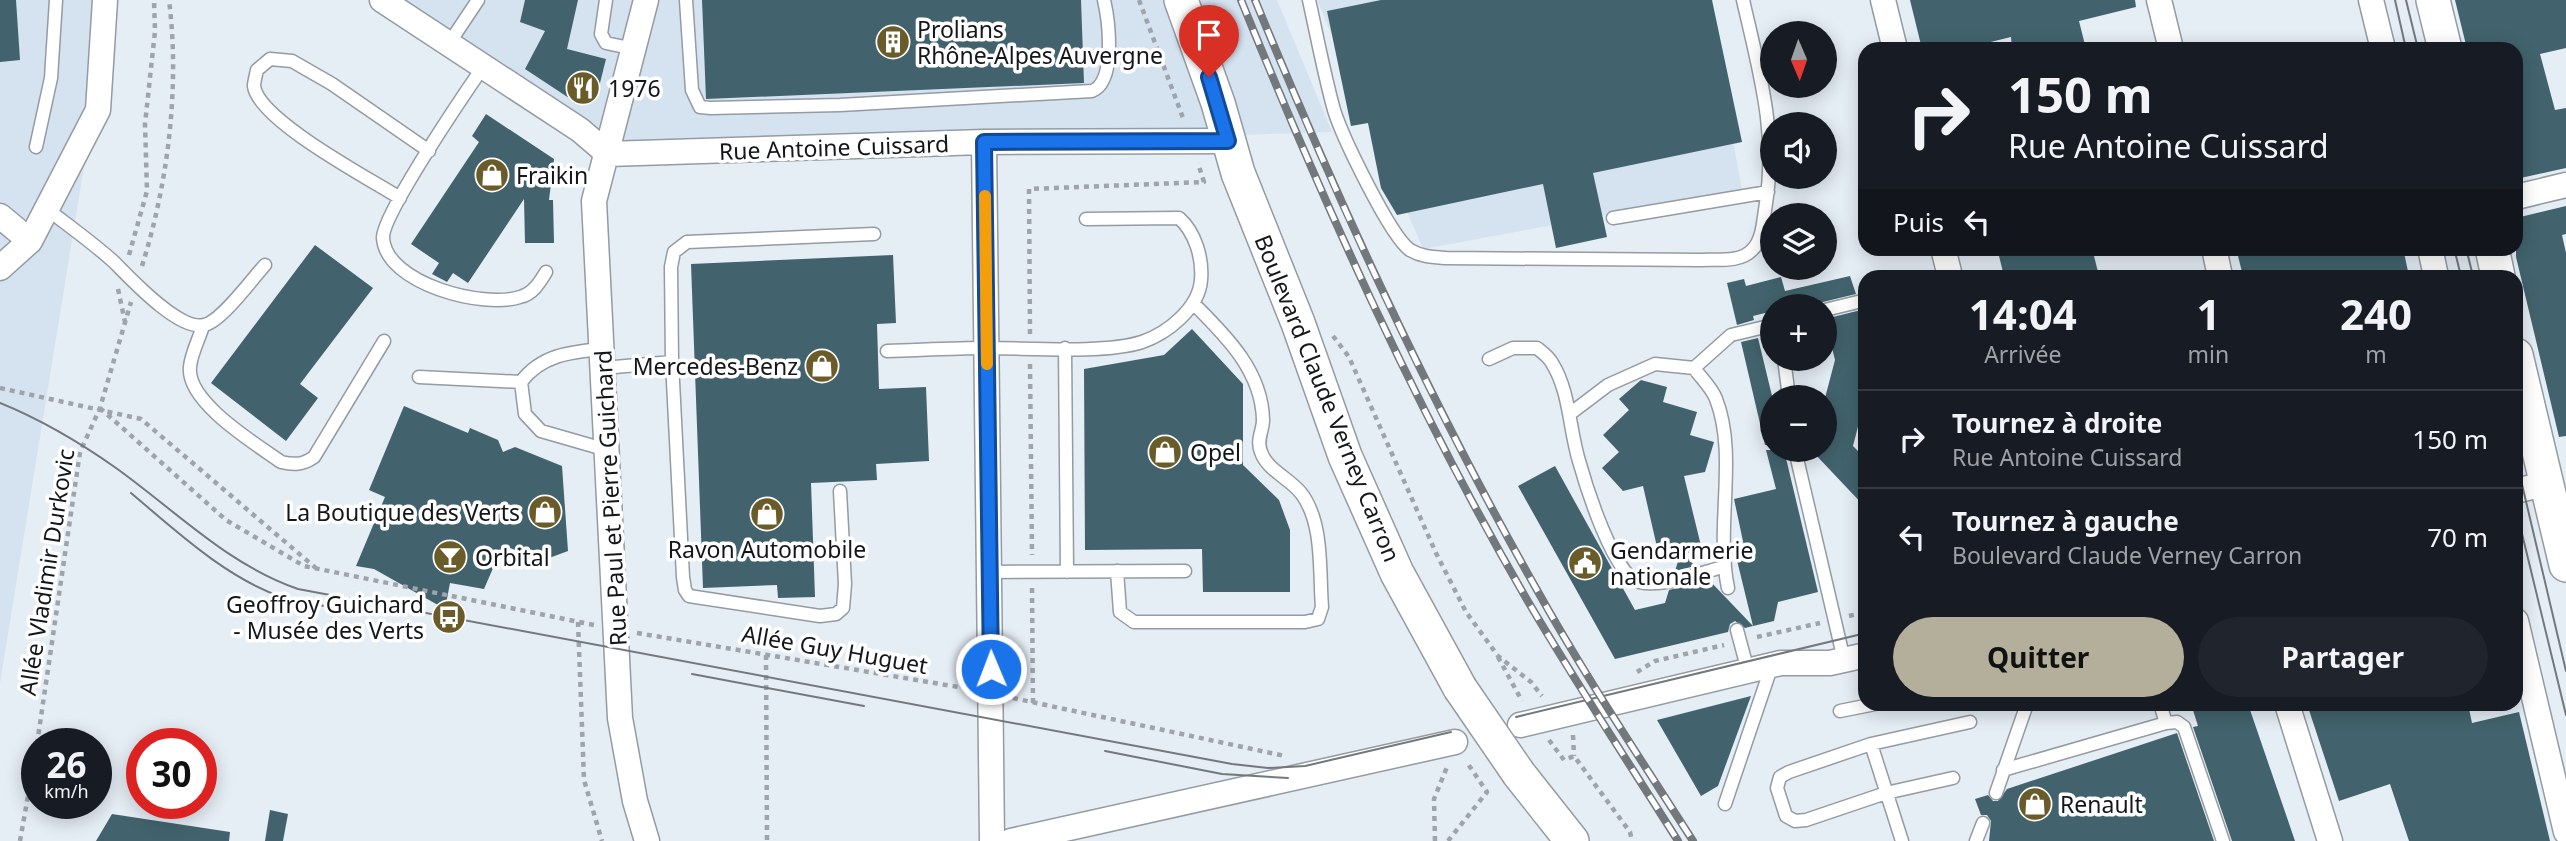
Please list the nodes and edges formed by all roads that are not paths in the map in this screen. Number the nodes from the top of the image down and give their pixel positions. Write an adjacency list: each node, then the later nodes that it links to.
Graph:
1 (56, 0): 25 (lane)
2 (105, 0): 32 (street)
3 (382, 0): 20 (street)
4 (478, 0): 20 (lane)
5 (606, 0): 21 (lane)
6 (646, 0): 21 (street, Rue Paul et Pierre Guichard)
7 (686, 0): 8 (lane)
8 (1104, 0)
9 (1181, 0): 23 (main road, Boulevard Claude Verney Carron)
10 (1309, 0): 29 (lane)
11 (1743, 0): 29 (lane)
12 (1883, 0): 16 (street)
13 (2160, 0): 17 (street)
14 (2371, 0): 18 (street)
15 (2433, 0): 19 (main road)
16 (1893, 42)
17 (2169, 42)
18 (2381, 42)
19 (2443, 42)
20 (448, 45): 22 (street)
21 (634, 49): 27 (street, Rue Paul et Pierre Guichard)
22 (483, 67): 26 (lane); 27 (street)
23 (1228, 141): 24 (street, Rue Antoine Cuissard); 93 (main road, Boulevard Claude Verney Carron, bridge)
24 (984, 142): 27 (street, Rue Antoine Cuissard); 47 (street)
25 (36, 147)
26 (429, 152): 31 (lane); 31 (lane)
27 (608, 154): 50 (street, Rue Paul et Pierre Guichard)
28 (2566, 185): 30 (street)
29 (1768, 192): 34 (lane)
30 (2523, 195)
31 (400, 198): 40 (lane)
32 (47, 209): 37 (street); 44 (lane)
33 (0, 216): 37 (street)
34 (1613, 218)
35 (1086, 219): 42 (lane)
36 (874, 234): 52 (lane)
37 (30, 241): 39 (street)
38 (265, 265): 44 (lane)
39 (0, 268)
40 (546, 272)
41 (1858, 302): 43 (lane)
42 (1194, 304): 48 (lane); 64 (lane)
43 (1837, 307)
44 (204, 326): 46 (lane)
45 (1760, 329): 53 (lane)
46 (384, 341)
47 (987, 348): 48 (lane); 49 (lane); 66 (street)
48 (1065, 348): 67 (lane)
49 (887, 351)
50 (602, 359): 52 (lane); 55 (lane); 58 (street, Rue Paul et Pierre Guichard)
51 (1489, 359): 56 (lane)
52 (672, 362): 61 (lane)
53 (1694, 368): 56 (lane); 63 (lane)
54 (419, 377): 55 (lane)
55 (522, 383): 58 (lane)
56 (1571, 413): 63 (lane)
57 (2523, 413): 60 (main road)
58 (607, 450): 90 (street, Rue Paul et Pierre Guichard)
59 (1798, 462): 71 (lane)
60 (2532, 487): 62 (main road)
61 (840, 491)
62 (2566, 565)
63 (1723, 567): 68 (lane)
64 (1117, 571): 65 (lane); 67 (lane)
65 (1185, 571)
66 (990, 572): 67 (lane); 91 (street)
67 (1067, 572)
68 (1728, 588)
69 (1737, 629): 72 (lane)
70 (2523, 651): 89 (street)
71 (1855, 657): 72 (street)
72 (1767, 666): 78 (street); 87 (lane)
73 (1858, 707): 74 (lane)
74 (1840, 711)
75 (2024, 711): 83 (lane)
76 (2162, 711): 80 (lane)
77 (2289, 711): 97 (street)
78 (1524, 716)
79 (1970, 722): 81 (lane)
80 (2166, 723): 83 (lane); 96 (lane)
81 (1871, 744): 85 (lane); 85 (lane)
82 (1455, 752): 92 (street)
83 (2003, 770): 86 (lane)
84 (1953, 778): 85 (lane)
85 (1886, 793): 94 (lane)
86 (1996, 793)
87 (1725, 804)
88 (1983, 823): 95 (lane)
89 (2566, 832)
90 (647, 841)
91 (992, 841)
92 (1011, 841)
93 (1572, 841)
94 (1902, 841)
95 (1976, 841)
96 (2223, 841)
97 (2330, 841)

